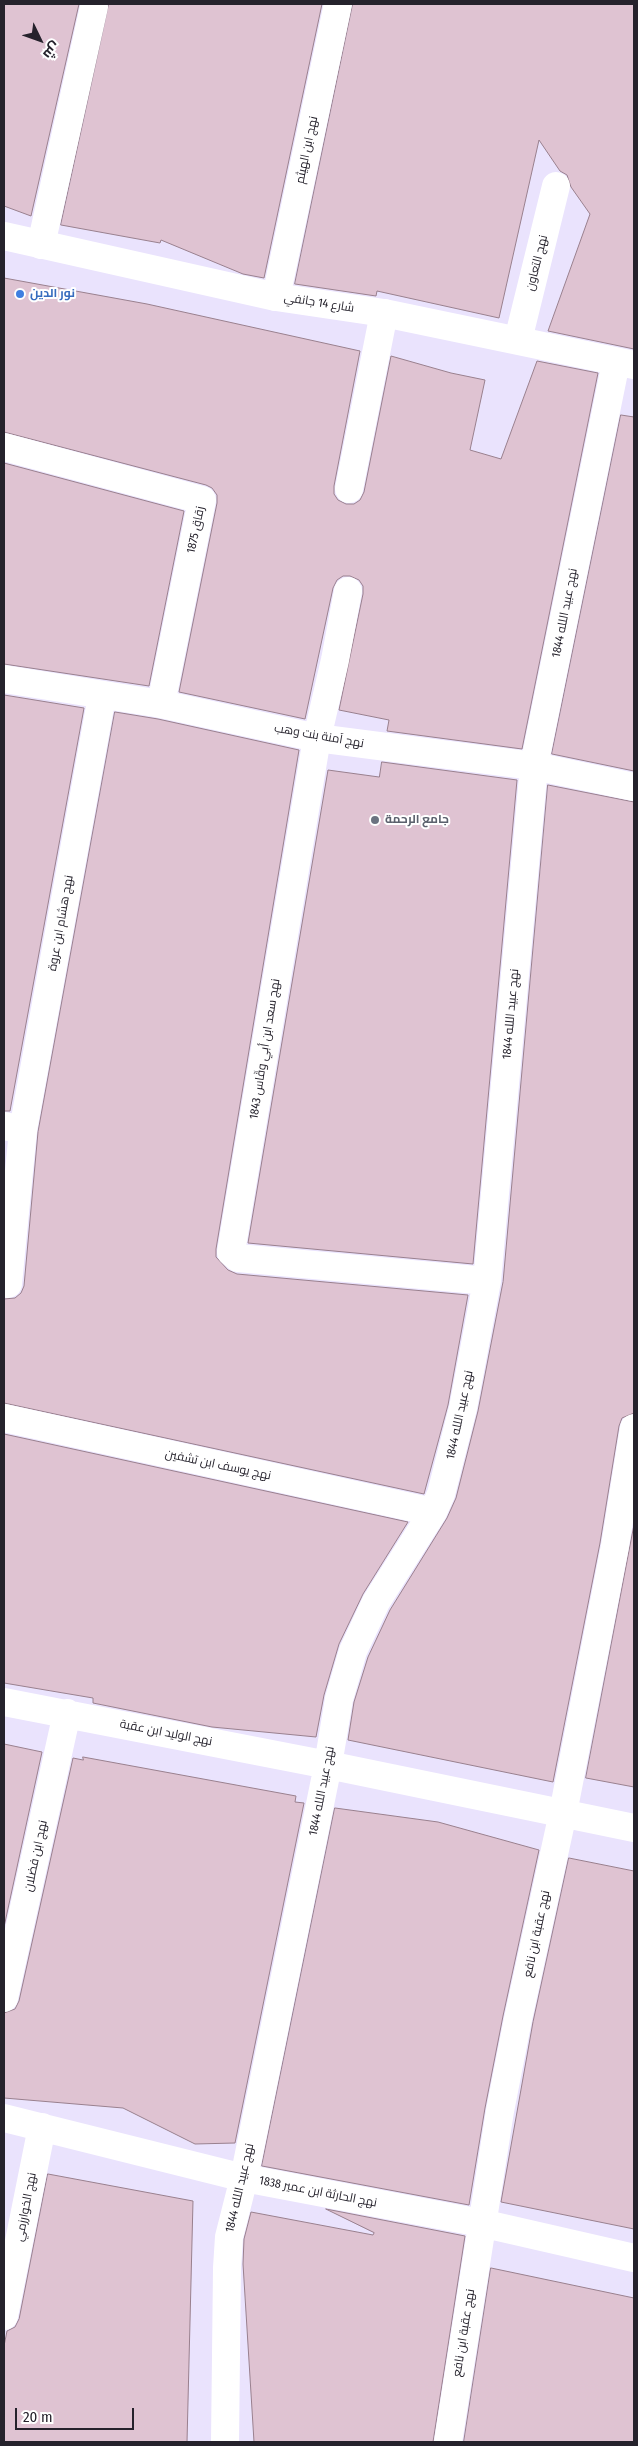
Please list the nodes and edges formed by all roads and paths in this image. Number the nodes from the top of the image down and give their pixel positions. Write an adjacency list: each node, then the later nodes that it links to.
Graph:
1 (338, 4): 6 (street, نهج ابن الهيثم)
2 (94, 7): 5 (street)
3 (556, 186): 8 (street, نهج التعاون)
4 (4, 236): 5 (street, شارع 14 جانفي)
5 (41, 245): 6 (street, شارع 14 جانفي)
6 (276, 297): 7 (street, شارع 14 جانفي)
7 (384, 314): 8 (street, شارع 14 جانفي); 11 (street)
8 (518, 340): 9 (street, شارع 14 جانفي)
9 (625, 364): 17 (street, نهج عبيد اللله 1844)
10 (4, 447): 15 (street, زقاق 1875)
11 (349, 489)
12 (348, 591): 16 (street, نهج سعد ابن أبي وقّاس 1843)
13 (4, 680): 14 (street, نهج آمنة بنت وهب)
14 (102, 696): 15 (street, نهج آمنة بنت وهب); 19 (street, نهج هشام ابن عروة)
15 (160, 704): 16 (street, نهج آمنة بنت وهب)
16 (317, 738): 17 (street, نهج آمنة بنت وهب); 20 (street, نهج سعد ابن أبي وقّاس 1843)
17 (534, 766): 18 (street, نهج آمنة بنت وهب); 20 (street, نهج عبيد اللله 1844)
18 (634, 787)
19 (14, 1128): 21 (street, نهج هشام ابن عروة)
20 (487, 1281): 24 (street, نهج عبيد اللله 1844)
21 (8, 1284)
22 (4, 1418): 24 (street, نهج يوسف ابن تشفين)
23 (634, 1428): 28 (street, نهج عقبة ابن نافع)
24 (432, 1512): 27 (street, نهج عبيد اللله 1844)
25 (4, 1702): 26 (street, نهج الوليد ابن عقبة)
26 (67, 1713): 27 (street, نهج الوليد ابن عقبة); 30 (street, نهج ابن فضلان)
27 (328, 1764): 28 (street, نهج الوليد ابن عقبة); 33 (street, نهج عبيد اللله 1844)
28 (563, 1813): 29 (street, نهج الوليد ابن عقبة); 34 (street, نهج عقبة ابن نافع)
29 (634, 1828)
30 (4, 1998)
31 (4, 2118): 32 (street, نهج الحارثة ابن عمير 1838)
32 (42, 2127): 33 (street, نهج الحارثة ابن عمير 1838); 36 (street, نهج الخوارزمي)
33 (244, 2178): 34 (street, نهج الحارثة ابن عمير 1838); 37 (street, نهج عبيد اللله 1844)
34 (481, 2224): 35 (street, نهج الحارثة ابن عمير 1838); 38 (street, نهج عقبة ابن نافع)
35 (634, 2258)
36 (4, 2316)
37 (225, 2442)
38 (448, 2442)

